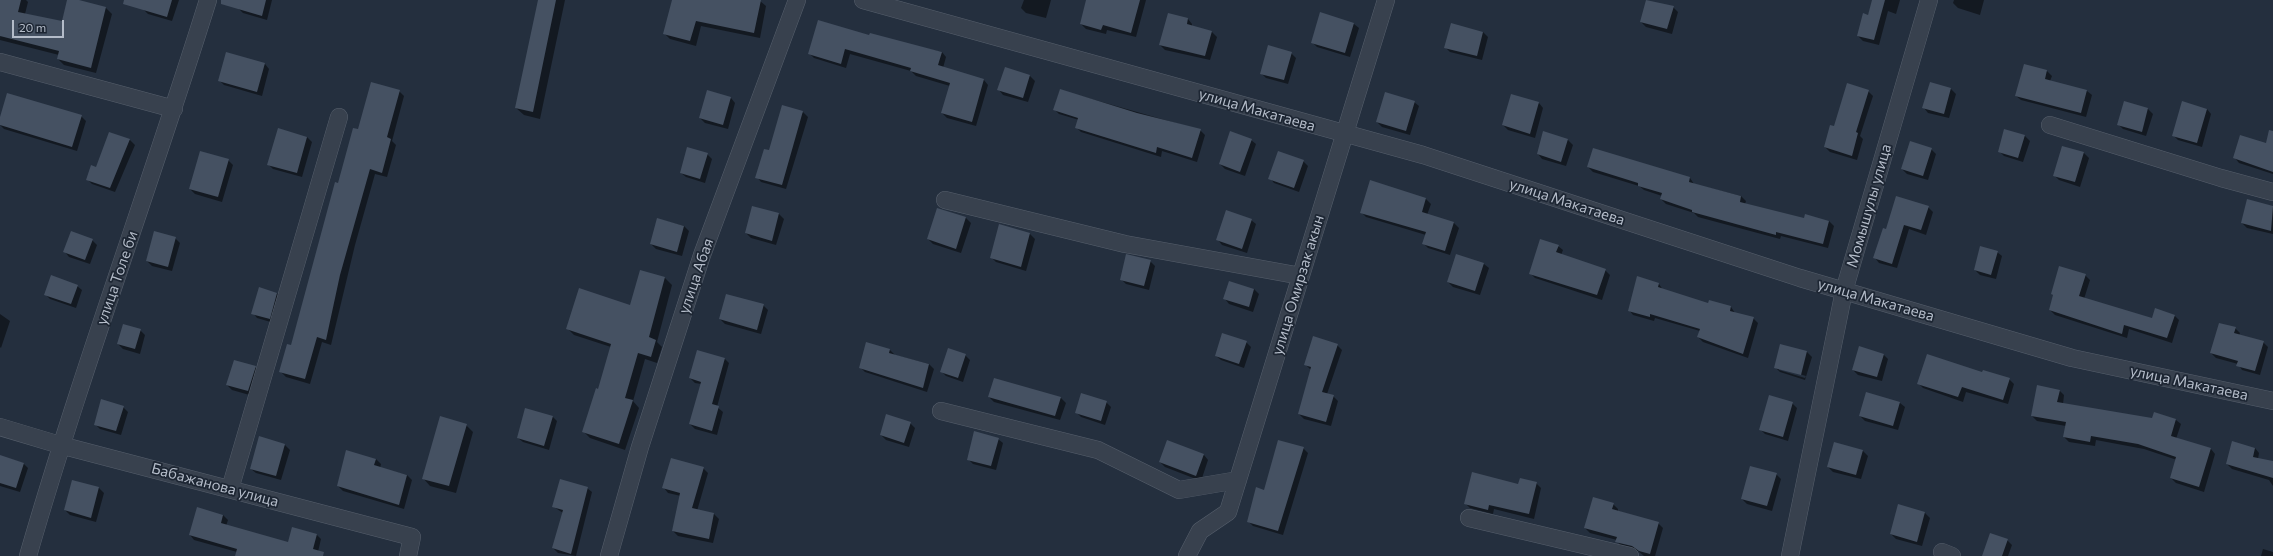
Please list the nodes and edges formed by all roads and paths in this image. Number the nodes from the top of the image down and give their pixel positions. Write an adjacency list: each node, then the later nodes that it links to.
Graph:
1 (208, 0): 7 (street, улица Толе би)
2 (797, 0): 24 (street, улица Абая)
3 (863, 0): 10 (street, улица Макатаева)
4 (1386, 0): 10 (street, улица Омирзак акын)
5 (1929, 0): 14 (street, Момышулы улица)
6 (0, 62): 7 (street)
7 (174, 109): 18 (street, улица Толе би)
8 (339, 118): 20 (street)
9 (2050, 125): 11 (street)
10 (1344, 134): 13 (street, улица Омирзак акын); 14 (street, улица Макатаева)
11 (2273, 192)
12 (945, 200): 13 (street)
13 (1301, 276): 19 (street, улица Омирзак акын)
14 (1844, 291): 15 (street, улица Макатаева); 27 (street, Момышулы улица)
15 (2273, 401)
16 (941, 410): 19 (street)
17 (0, 427): 18 (street, Бабажанова улица)
18 (60, 445): 20 (street, Бабажанова улица); 22 (street, улица Толе би)
19 (1238, 480): 25 (street, улица Омирзак акын)
20 (230, 489): 23 (street, Бабажанова улица)
21 (1469, 518): 26 (street)
22 (28, 556)
23 (408, 556)
24 (609, 556)
25 (1187, 556)
26 (1630, 556)
27 (1790, 556)

